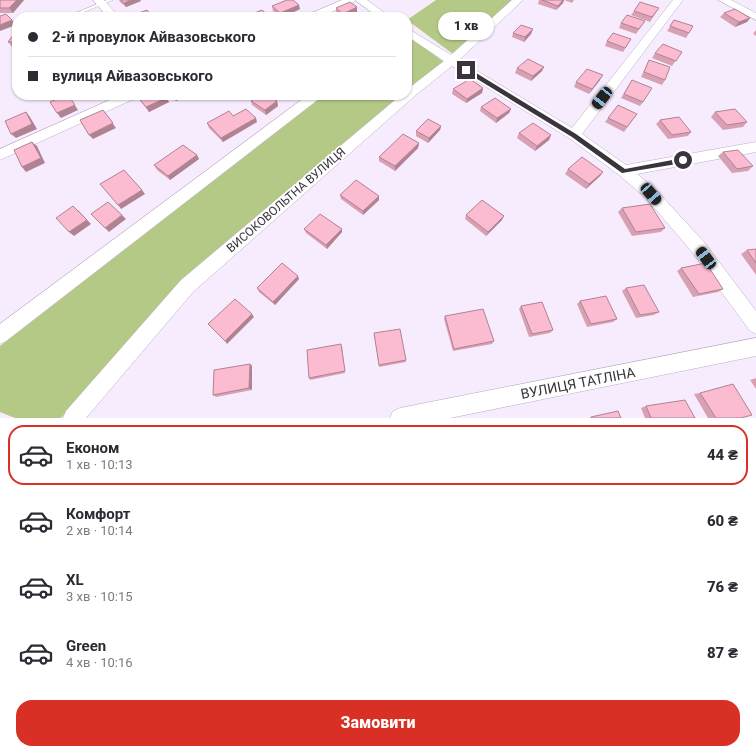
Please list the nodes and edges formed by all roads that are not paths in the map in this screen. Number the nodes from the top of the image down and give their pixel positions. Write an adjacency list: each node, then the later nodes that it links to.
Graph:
1 (350, 0): 9 (street)
2 (360, 0): 10 (street)
3 (518, 0): 13 (street, ВИСОКОВОЛЬТНА ВУЛИЦЯ)
4 (678, 0): 18 (street)
5 (724, 0): 11 (street)
6 (104, 1): 7 (lane); 8 (street)
7 (79, 12)
8 (111, 12)
9 (322, 12)
10 (378, 12)
11 (756, 17)
12 (412, 34): 13 (street)
13 (452, 61): 14 (street, ВИСОКОВОЛЬТНА ВУЛИЦЯ); 18 (street)
14 (412, 92)
15 (121, 100): 20 (street)
16 (309, 100): 23 (street)
17 (403, 100): 25 (street, ВИСОКОВОЛЬТНА ВУЛИЦЯ)
18 (574, 135): 21 (street)
19 (756, 147): 21 (street)
20 (0, 155)
21 (624, 171): 22 (street)
22 (756, 325)
23 (0, 335)
24 (756, 347): 26 (street, ВУЛИЦЯ ТАТЛІНА)
25 (73, 418)
26 (400, 418)

